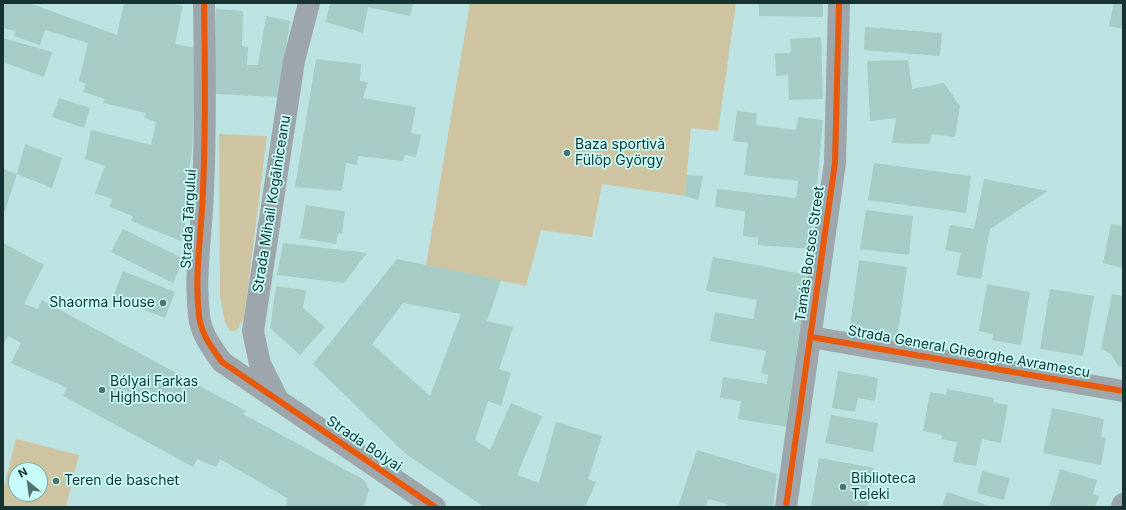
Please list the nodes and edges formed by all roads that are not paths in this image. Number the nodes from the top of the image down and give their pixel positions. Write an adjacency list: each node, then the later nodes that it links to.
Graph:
1 (204, 3): 6 (street, Strada Târgului)
2 (309, 3): 6 (street, Strada Mihail Kogălniceanu)
3 (839, 3): 4 (street, Tamás Borsos Street)
4 (811, 337): 5 (street, Strada General Gheorghe Avramescu); 8 (street, Tamás Borsos Street)
5 (1123, 391)
6 (279, 401): 7 (street, Strada Bolyai)
7 (435, 507)
8 (786, 507)

